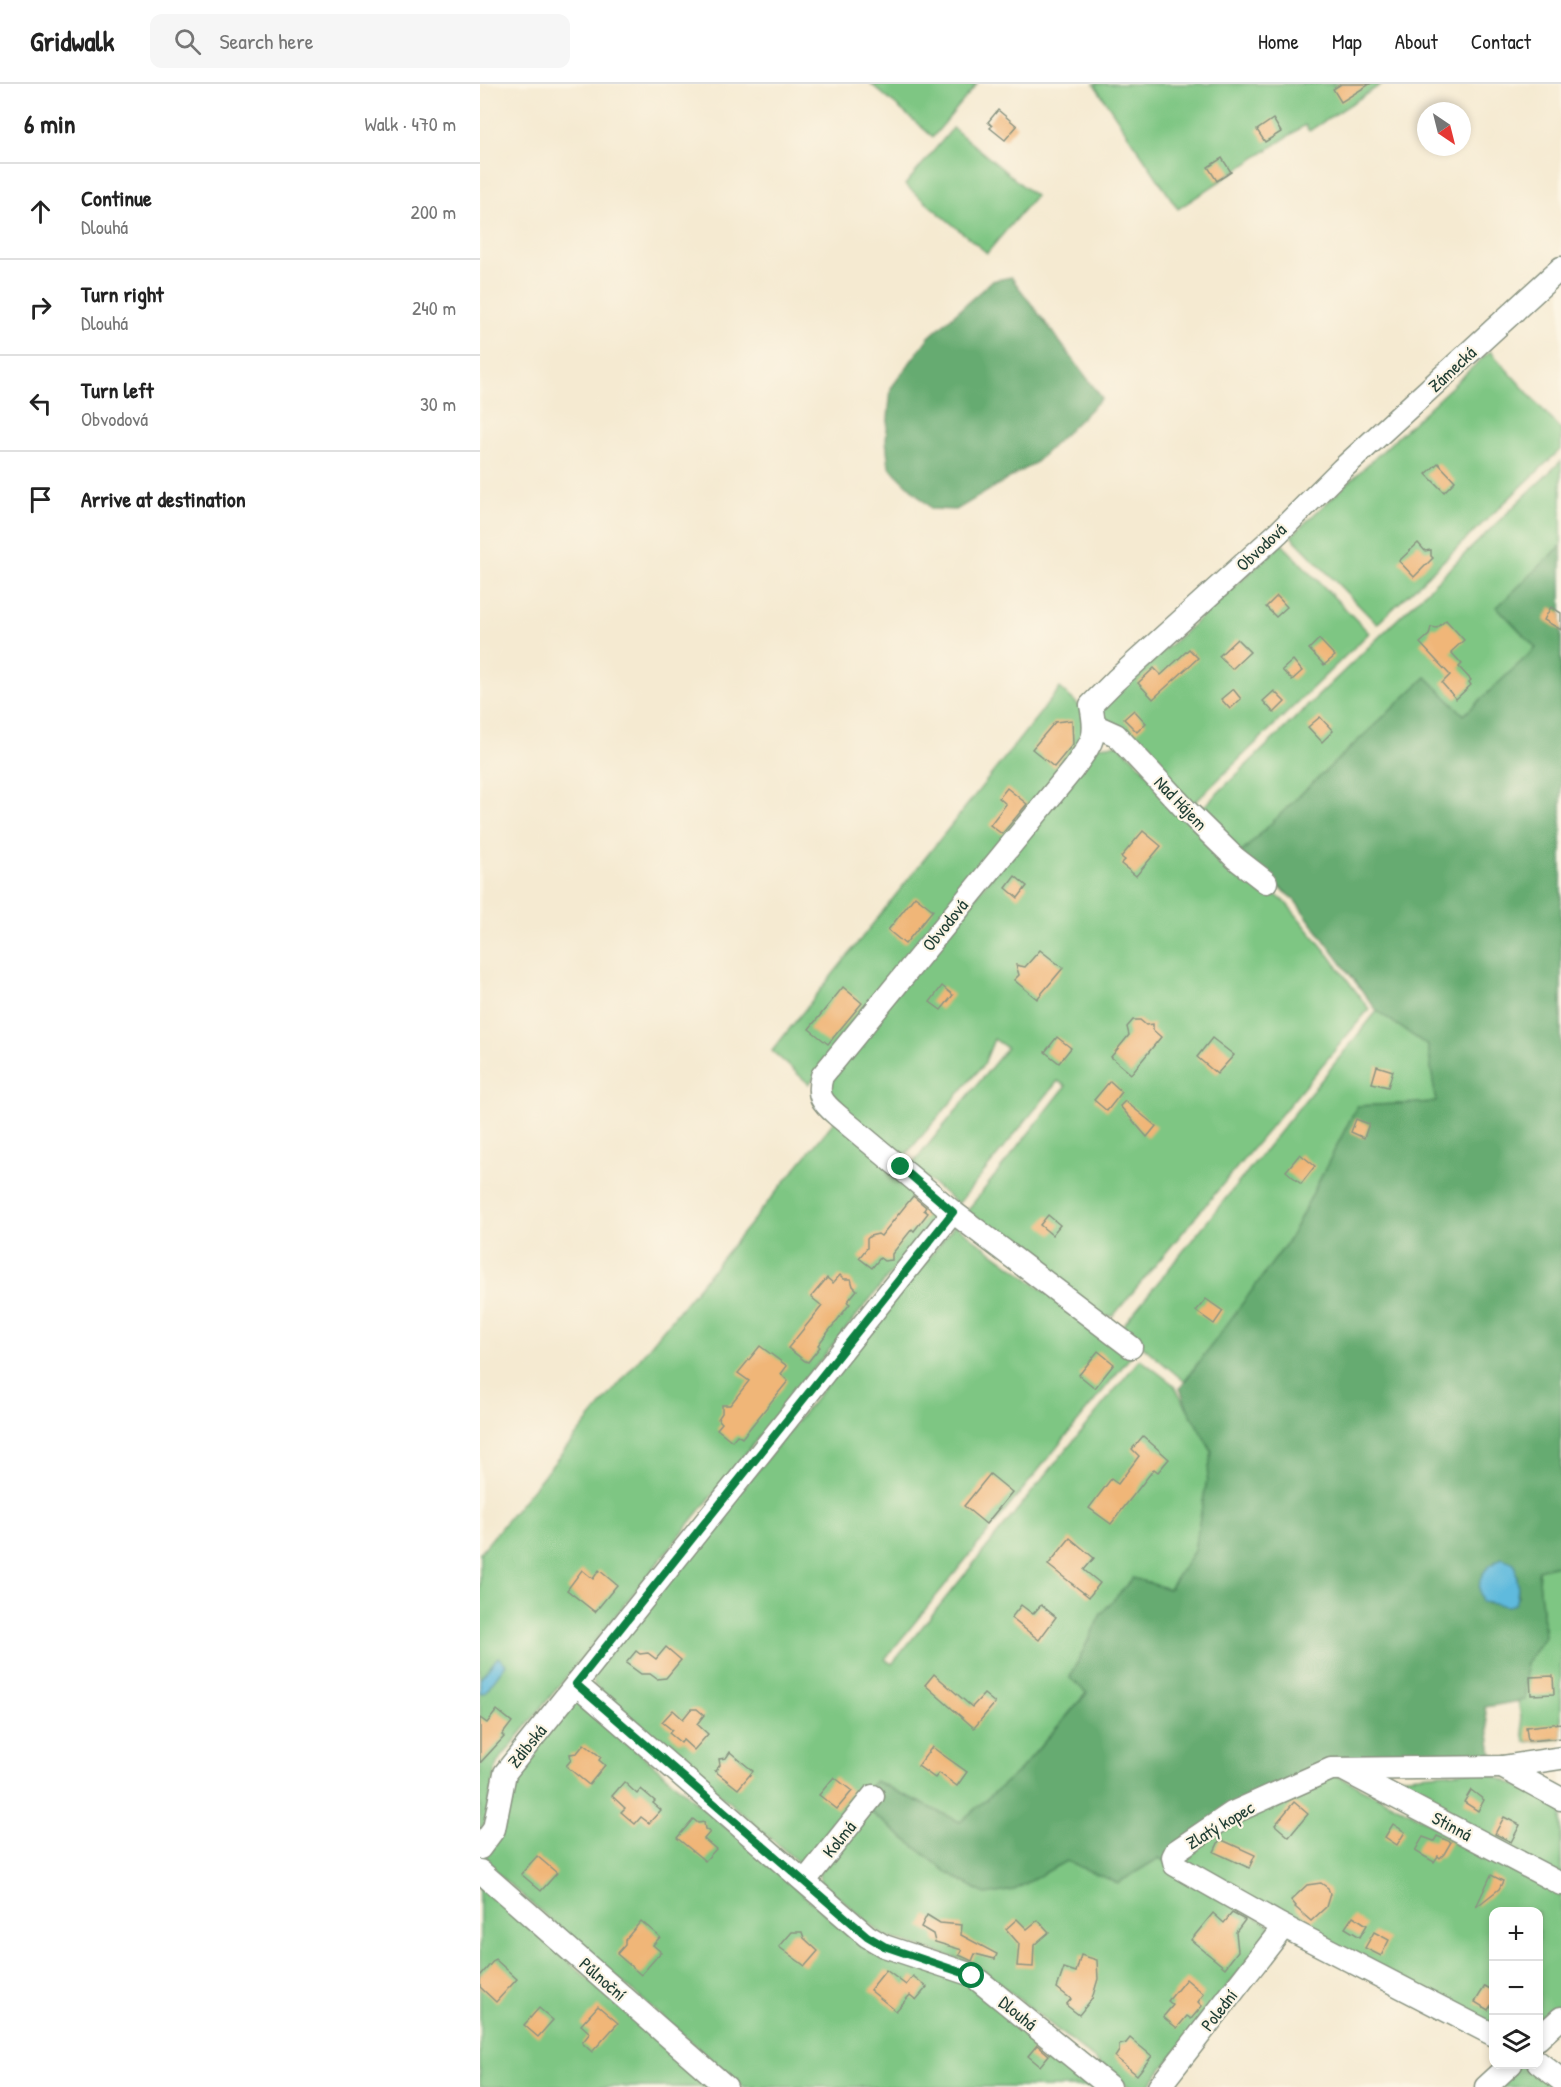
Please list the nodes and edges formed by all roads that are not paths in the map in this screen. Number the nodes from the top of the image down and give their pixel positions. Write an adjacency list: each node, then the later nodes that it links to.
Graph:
1 (1561, 268): 2 (street, Zámecká)
2 (1341, 469): 3 (street, Obvodová)
3 (1096, 726): 4 (street, Nad Hájem); 5 (street, Obvodová)
4 (1266, 882)
5 (953, 1212): 6 (street, Obvodová); 7 (street)
6 (1131, 1347)
7 (576, 1684): 13 (street, Zdibská); 15 (street, Dlouhá)
8 (1561, 1758): 9 (street, Zlatý kopec)
9 (1502, 1767): 10 (street, Zlatý kopec); 12 (street)
10 (1343, 1769): 16 (street, Stinná); 19 (street, Zlatý kopec)
11 (873, 1796): 15 (street, Kolmá)
12 (1561, 1799)
13 (480, 1848)
14 (480, 1871): 24 (street, Půlnoční)
15 (805, 1881): 25 (street, Dlouhá)
16 (1561, 1884)
17 (1278, 1934): 26 (street, Polední)
18 (1561, 2018): 20 (street)
19 (1489, 2032)
20 (1543, 2035)
21 (1543, 2065): 23 (street)
22 (1506, 2069): 27 (street)
23 (1561, 2080)
24 (726, 2087)
25 (1110, 2087)
26 (1159, 2087)
27 (1486, 2087)

